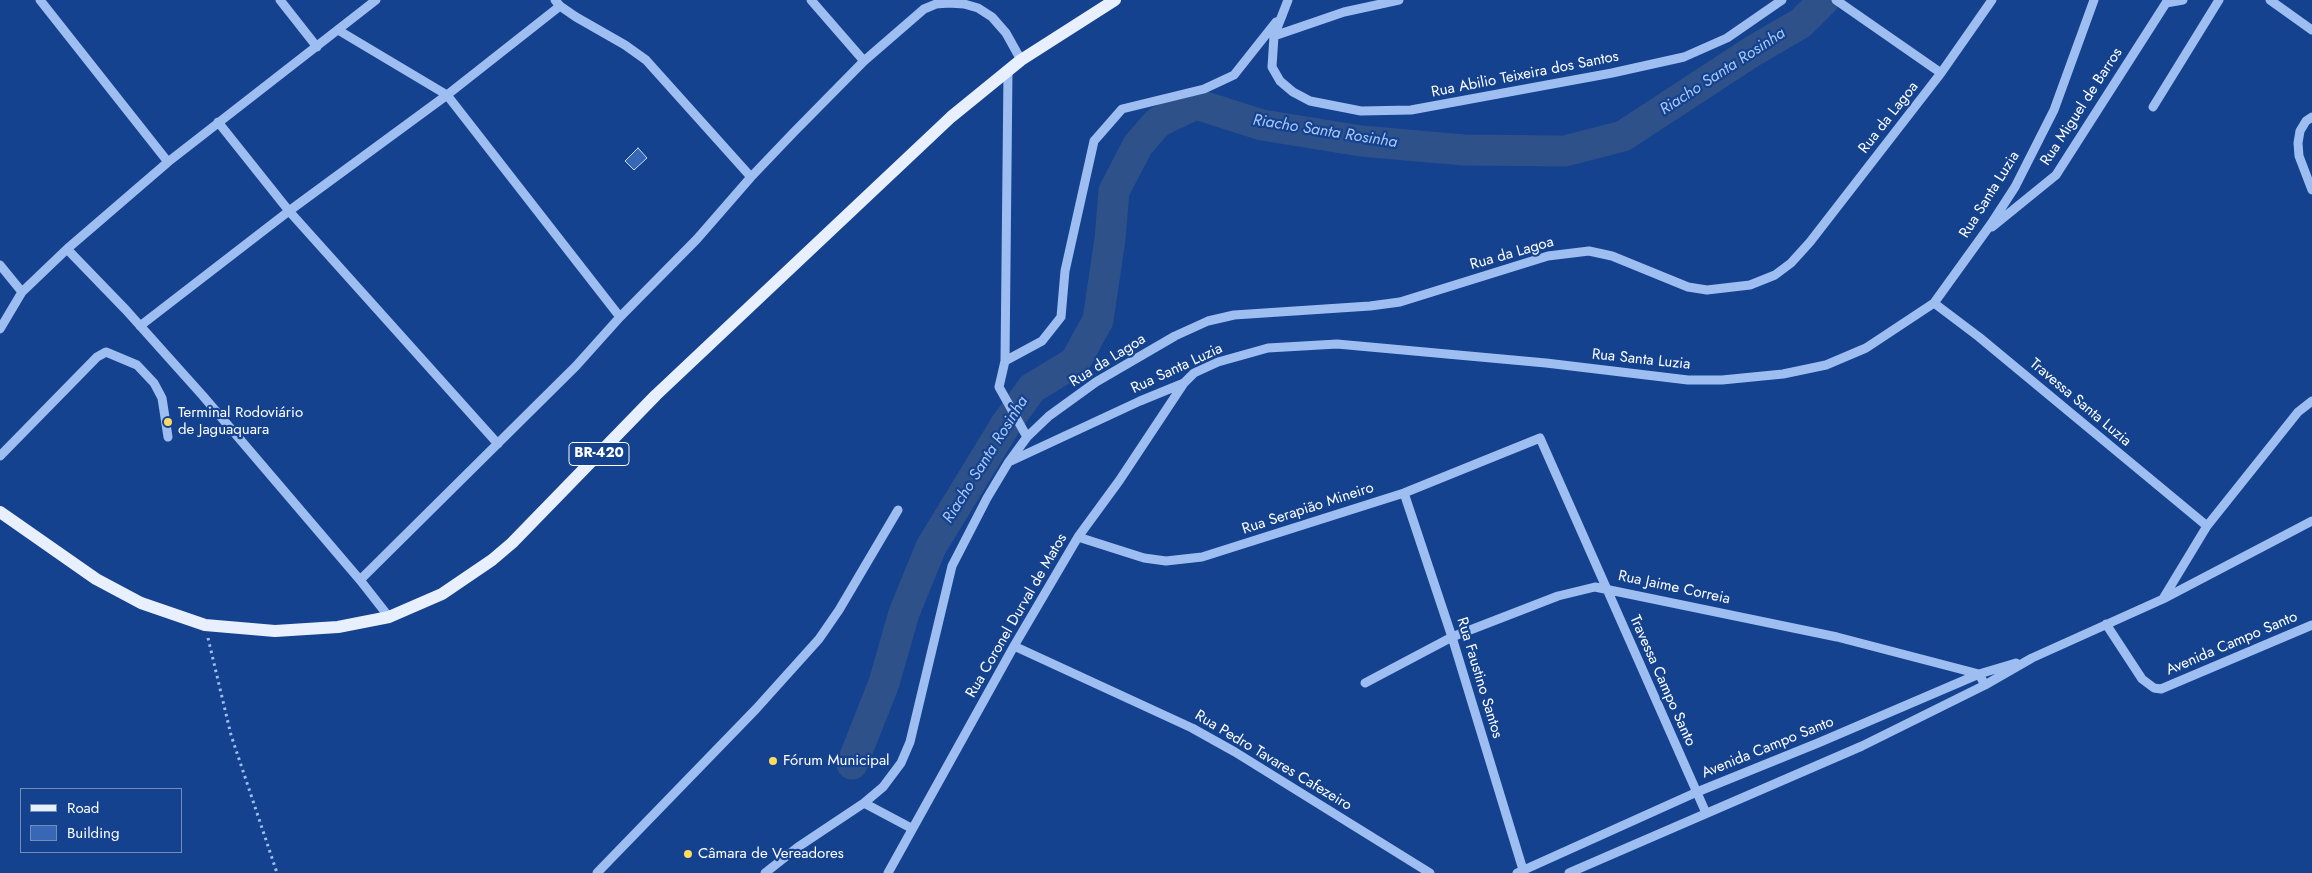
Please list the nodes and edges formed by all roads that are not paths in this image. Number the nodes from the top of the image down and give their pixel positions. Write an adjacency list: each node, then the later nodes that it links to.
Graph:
1 (40, 0): 30 (street)
2 (280, 0): 21 (street)
3 (376, 0): 18 (street)
4 (811, 0): 23 (street)
5 (1115, 0): 22 (main road, BR-420)
6 (1288, 0): 17 (street)
7 (1399, 0): 20 (street)
8 (1782, 0): 20 (street, Rua Abilio Teixeira dos Santos)
9 (1836, 0): 25 (street)
10 (1992, 0): 25 (street, Rua da Lagoa)
11 (2094, 0): 34 (street, Rua Santa Luzia)
12 (2183, 0): 15 (street, Rua Miguel de Barros)
13 (2220, 0): 27 (street)
14 (2270, 0): 19 (street)
15 (2167, 1): 34 (street, Rua Miguel de Barros)
16 (558, 3): 26 (street); 31 (street)
17 (1280, 17): 20 (street); 42 (street)
18 (338, 30): 21 (street); 26 (street)
19 (2312, 30)
20 (1274, 36)
21 (317, 47): 29 (street)
22 (1021, 60): 23 (street); 24 (main road, BR-420)
23 (864, 61): 31 (street)
24 (1008, 71): 42 (street); 60 (main road, BR-420)
25 (1941, 74): 46 (street, Rua da Lagoa)
26 (447, 95): 33 (street); 39 (street)
27 (2153, 107)
28 (2309, 119): 32 (street)
29 (218, 122): 30 (street); 33 (street)
30 (168, 162): 35 (street)
31 (751, 177): 39 (street)
32 (2312, 190)
33 (289, 211): 40 (street); 48 (street)
34 (1984, 233): 38 (street, Rua Santa Luzia)
35 (67, 249): 37 (street); 40 (street)
36 (0, 265): 37 (street)
37 (22, 292): 41 (street)
38 (1934, 304): 43 (street, Rua Santa Luzia); 55 (street, Travessa Santa Luzia)
39 (620, 317): 48 (street)
40 (140, 326): 57 (street)
41 (0, 329)
42 (1006, 361): 46 (street)
43 (1184, 383): 50 (street, Rua Santa Luzia); 56 (street, Rua Coronel Durval de Matos)
44 (2312, 401): 55 (street)
45 (168, 437): 49 (street)
46 (1027, 437): 50 (street, Rua da Lagoa)
47 (1540, 438): 51 (street, Rua Serapião Mineiro); 58 (street, Travessa Campo Santo)
48 (498, 444): 57 (street)
49 (0, 456)
50 (1008, 462): 70 (street, Rua da Lagoa)
51 (1404, 493): 56 (street, Rua Serapião Mineiro); 63 (street, Rua Faustino Santos)
52 (898, 510): 74 (street)
53 (0, 512): 60 (main road, BR-420)
54 (2312, 521): 59 (street, Avenida Campo Santo)
55 (2207, 526): 59 (street)
56 (1078, 537): 64 (street, Rua Coronel Durval de Matos)
57 (360, 580): 60 (street)
58 (1606, 587): 63 (street, Rua Jaime Correia); 66 (street, Rua Jaime Correia); 69 (street, Travessa Campo Santo)
59 (2163, 599): 61 (street, Avenida Campo Santo)
60 (388, 617)
61 (2106, 624): 62 (street, Avenida Campo Santo); 65 (street, Avenida Campo Santo)
62 (2312, 625)
63 (1452, 637): 67 (street, Rua Jaime Correia); 73 (street, Rua Faustino Santos)
64 (1014, 646): 72 (street, Rua Coronel Durval de Matos); 77 (street, Rua Pedro Tavares Cafezeiro)
65 (2032, 658): 66 (street, Avenida Campo Santo); 68 (street, Avenida Campo Santo)
66 (1979, 674): 68 (street); 69 (street, Avenida Campo Santo)
67 (1365, 683)
68 (1985, 685): 71 (street, Avenida Campo Santo)
69 (1697, 792): 71 (street, Travessa Campo Santo); 73 (street, Avenida Campo Santo)
70 (864, 803): 72 (street); 75 (street, Rua da Lagoa)
71 (1706, 813): 78 (street, Avenida Campo Santo)
72 (911, 828): 76 (street, Rua Coronel Durval de Matos)
73 (1522, 872)
74 (597, 873)
75 (765, 873)
76 (888, 873)
77 (1430, 873)
78 (1569, 873)

